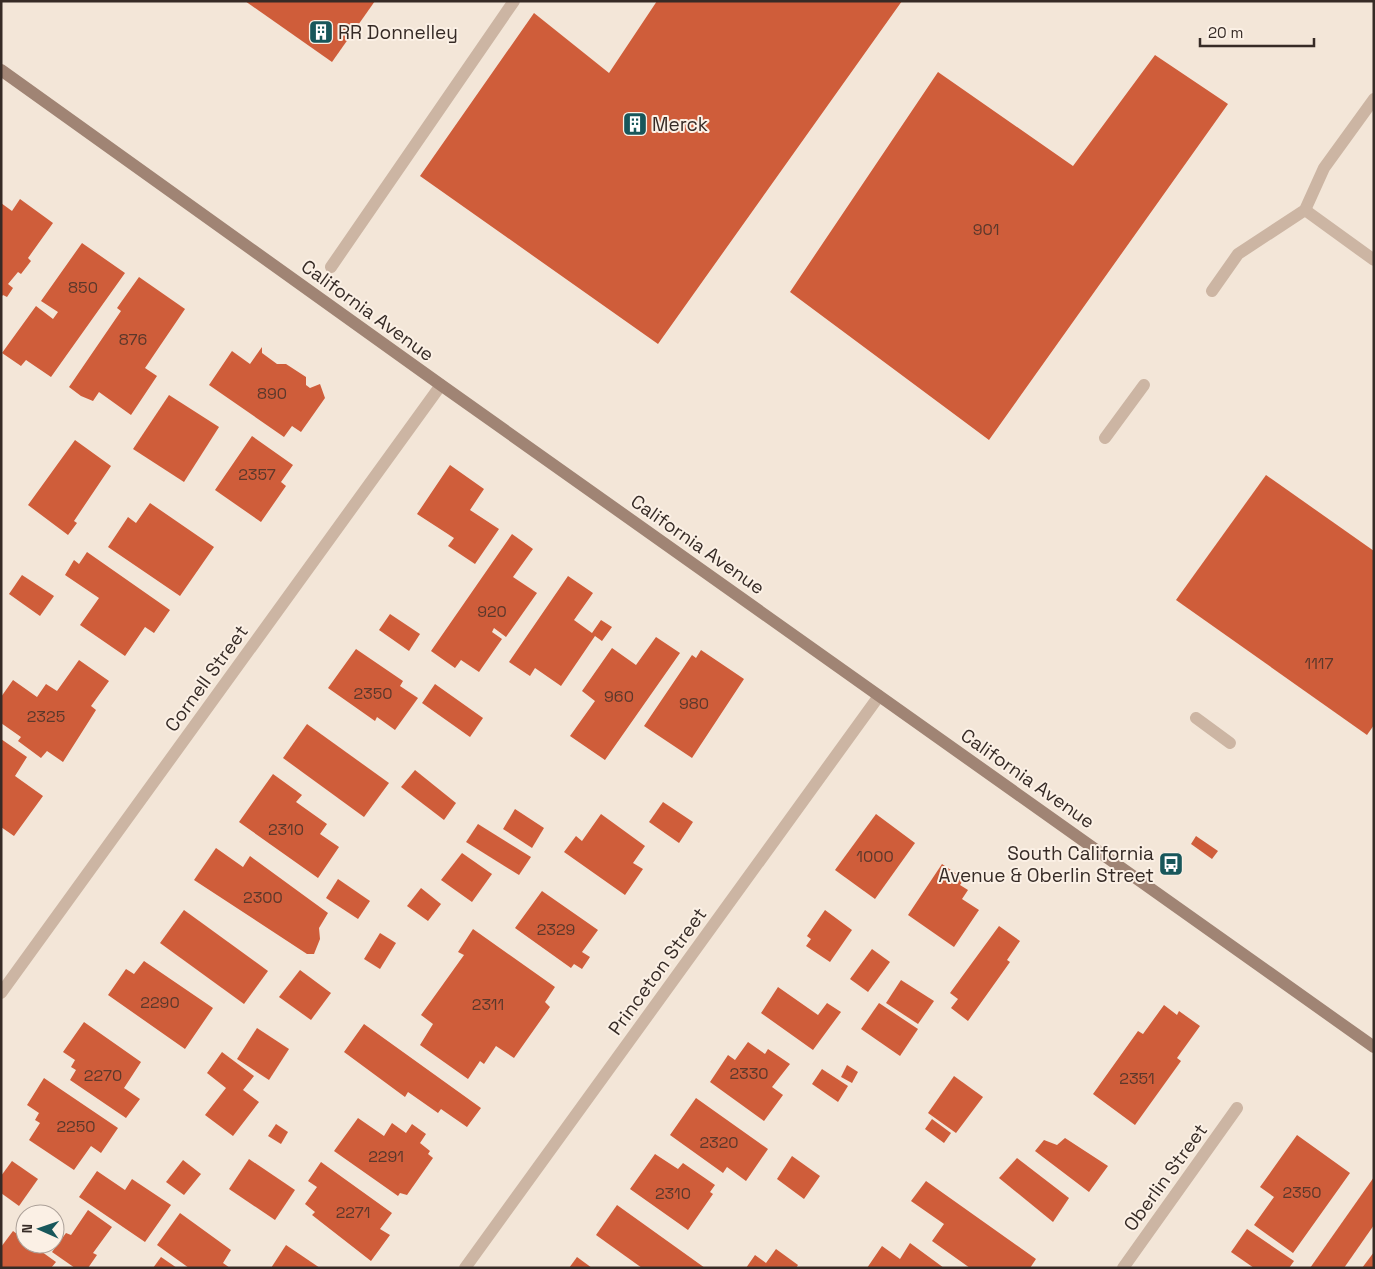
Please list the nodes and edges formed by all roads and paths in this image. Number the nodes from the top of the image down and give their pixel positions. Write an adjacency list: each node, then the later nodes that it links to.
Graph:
1 (514, 1): 6 (street)
2 (2, 71): 8 (street, California Avenue)
3 (1374, 99): 4 (street)
4 (1305, 210): 5 (street); 7 (street)
5 (1374, 260)
6 (331, 266)
7 (1212, 291)
8 (441, 385): 11 (street, California Avenue); 14 (street, Cornell Street)
9 (1144, 386): 10 (street)
10 (1105, 438)
11 (880, 696): 15 (street, California Avenue); 17 (street, Princeton Street)
12 (1196, 718): 13 (street)
13 (1230, 743)
14 (1, 993)
15 (1374, 1047)
16 (1237, 1108): 18 (street, Oberlin Street)
17 (465, 1268)
18 (1123, 1268)

